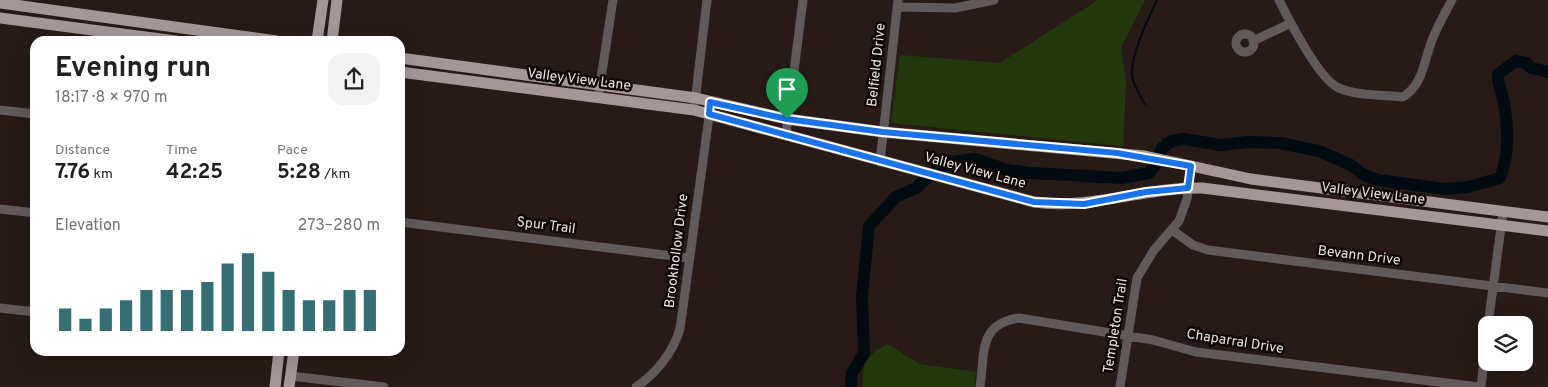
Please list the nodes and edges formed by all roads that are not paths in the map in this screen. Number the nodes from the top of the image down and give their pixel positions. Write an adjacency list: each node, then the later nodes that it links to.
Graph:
1 (323, 0): 15 (main road)
2 (337, 0): 16 (main road)
3 (612, 0): 20 (street)
4 (708, 0): 22 (street)
5 (803, 0): 28 (street)
6 (994, 0): 10 (street)
7 (1279, 0): 12 (street)
8 (1452, 0): 12 (street)
9 (0, 3): 14 (main road)
10 (898, 4): 29 (street, Belfield Drive)
11 (0, 18): 13 (main road)
12 (1291, 23): 17 (street)
13 (138, 36)
14 (200, 36)
15 (318, 36)
16 (333, 36)
17 (1254, 41)
18 (405, 59): 20 (main road, Valley View Lane)
19 (405, 73): 21 (main road, Valley View Lane)
20 (600, 84): 21 (street); 22 (main road, Valley View Lane)
21 (598, 98): 25 (main road, Valley View Lane)
22 (696, 98): 23 (main road, Valley View Lane); 25 (street)
23 (710, 102): 27 (street, Brookhollow Drive); 28 (main road, Valley View Lane)
24 (0, 110): 26 (street)
25 (694, 110): 27 (main road, Valley View Lane)
26 (30, 113)
27 (709, 114): 30 (main road, Valley View Lane); 42 (street, Brookhollow Drive)
28 (787, 119): 29 (main road, Valley View Lane); 30 (street)
29 (883, 132): 31 (street, Belfield Drive); 32 (main road, Valley View Lane)
30 (786, 134): 31 (main road, Valley View Lane)
31 (880, 162): 33 (main road, Valley View Lane)
32 (1191, 166): 33 (street, Templeton Trail); 36 (main road, Valley View Lane)
33 (1182, 188): 39 (main road, Valley View Lane); 40 (street, Templeton Trail)
34 (0, 209): 35 (street)
35 (30, 212)
36 (1503, 212): 37 (main road, Valley View Lane); 39 (street)
37 (1548, 217)
38 (405, 223): 42 (street, Spur Trail)
39 (1501, 225): 41 (main road, Valley View Lane); 43 (street)
40 (1172, 230): 43 (street, Bevann Drive); 48 (street, Templeton Trail)
41 (1548, 231)
42 (689, 258): 55 (street, Brookhollow Drive)
43 (1493, 286): 44 (street, Bevann Drive); 47 (street)
44 (1548, 293)
45 (0, 308): 46 (street)
46 (30, 311)
47 (1489, 316)
48 (1126, 336): 56 (street, Chaparral Drive); 57 (street, Templeton Trail); 58 (street, Chaparral Drive)
49 (278, 356): 53 (main road)
50 (293, 356): 52 (main road)
51 (1482, 371): 58 (street)
52 (290, 381): 54 (street)
53 (275, 387)
54 (384, 387)
55 (636, 387)
56 (980, 387)
57 (1120, 387)
58 (1480, 387)

